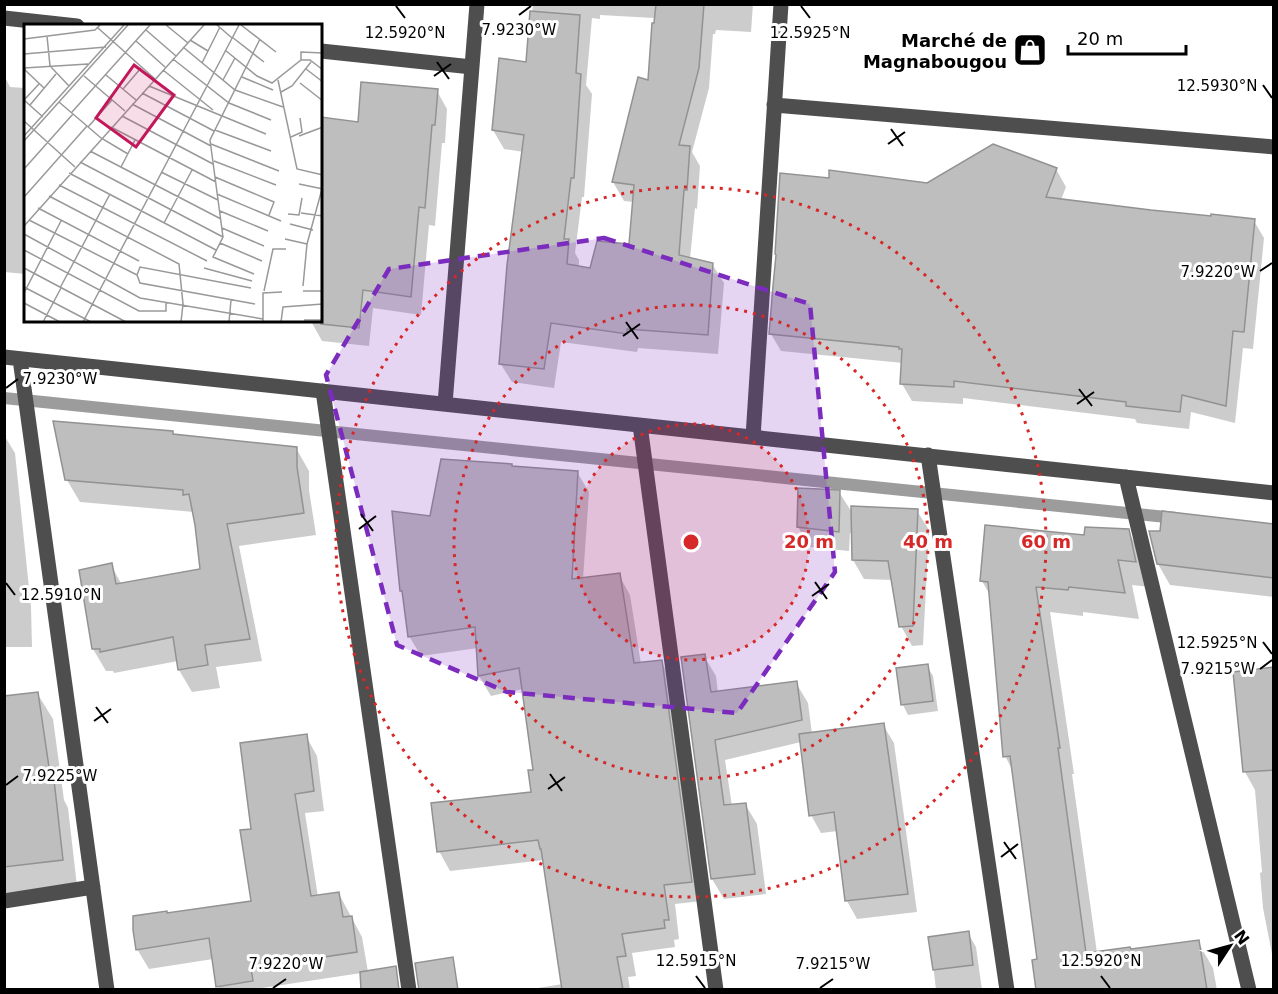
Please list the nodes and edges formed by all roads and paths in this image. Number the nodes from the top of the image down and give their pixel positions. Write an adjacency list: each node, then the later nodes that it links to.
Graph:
1 (477, 4): 6 (street)
2 (780, 4): 7 (street)
3 (4, 18): 4 (street)
4 (59, 24)
5 (322, 51): 6 (street)
6 (472, 67): 11 (street)
7 (774, 105): 8 (street); 13 (street)
8 (1274, 147)
9 (12, 358): 10 (street); 17 (street)
10 (323, 391): 11 (street); 20 (street)
11 (445, 404): 12 (street)
12 (640, 425): 13 (street); 21 (street)
13 (753, 437): 14 (street)
14 (928, 456): 15 (street); 22 (street)
15 (1126, 477): 16 (street); 23 (street)
16 (1274, 492)
17 (93, 886): 18 (street); 19 (street)
18 (4, 901)
19 (107, 990)
20 (409, 990)
21 (716, 990)
22 (1007, 990)
23 (1249, 990)

